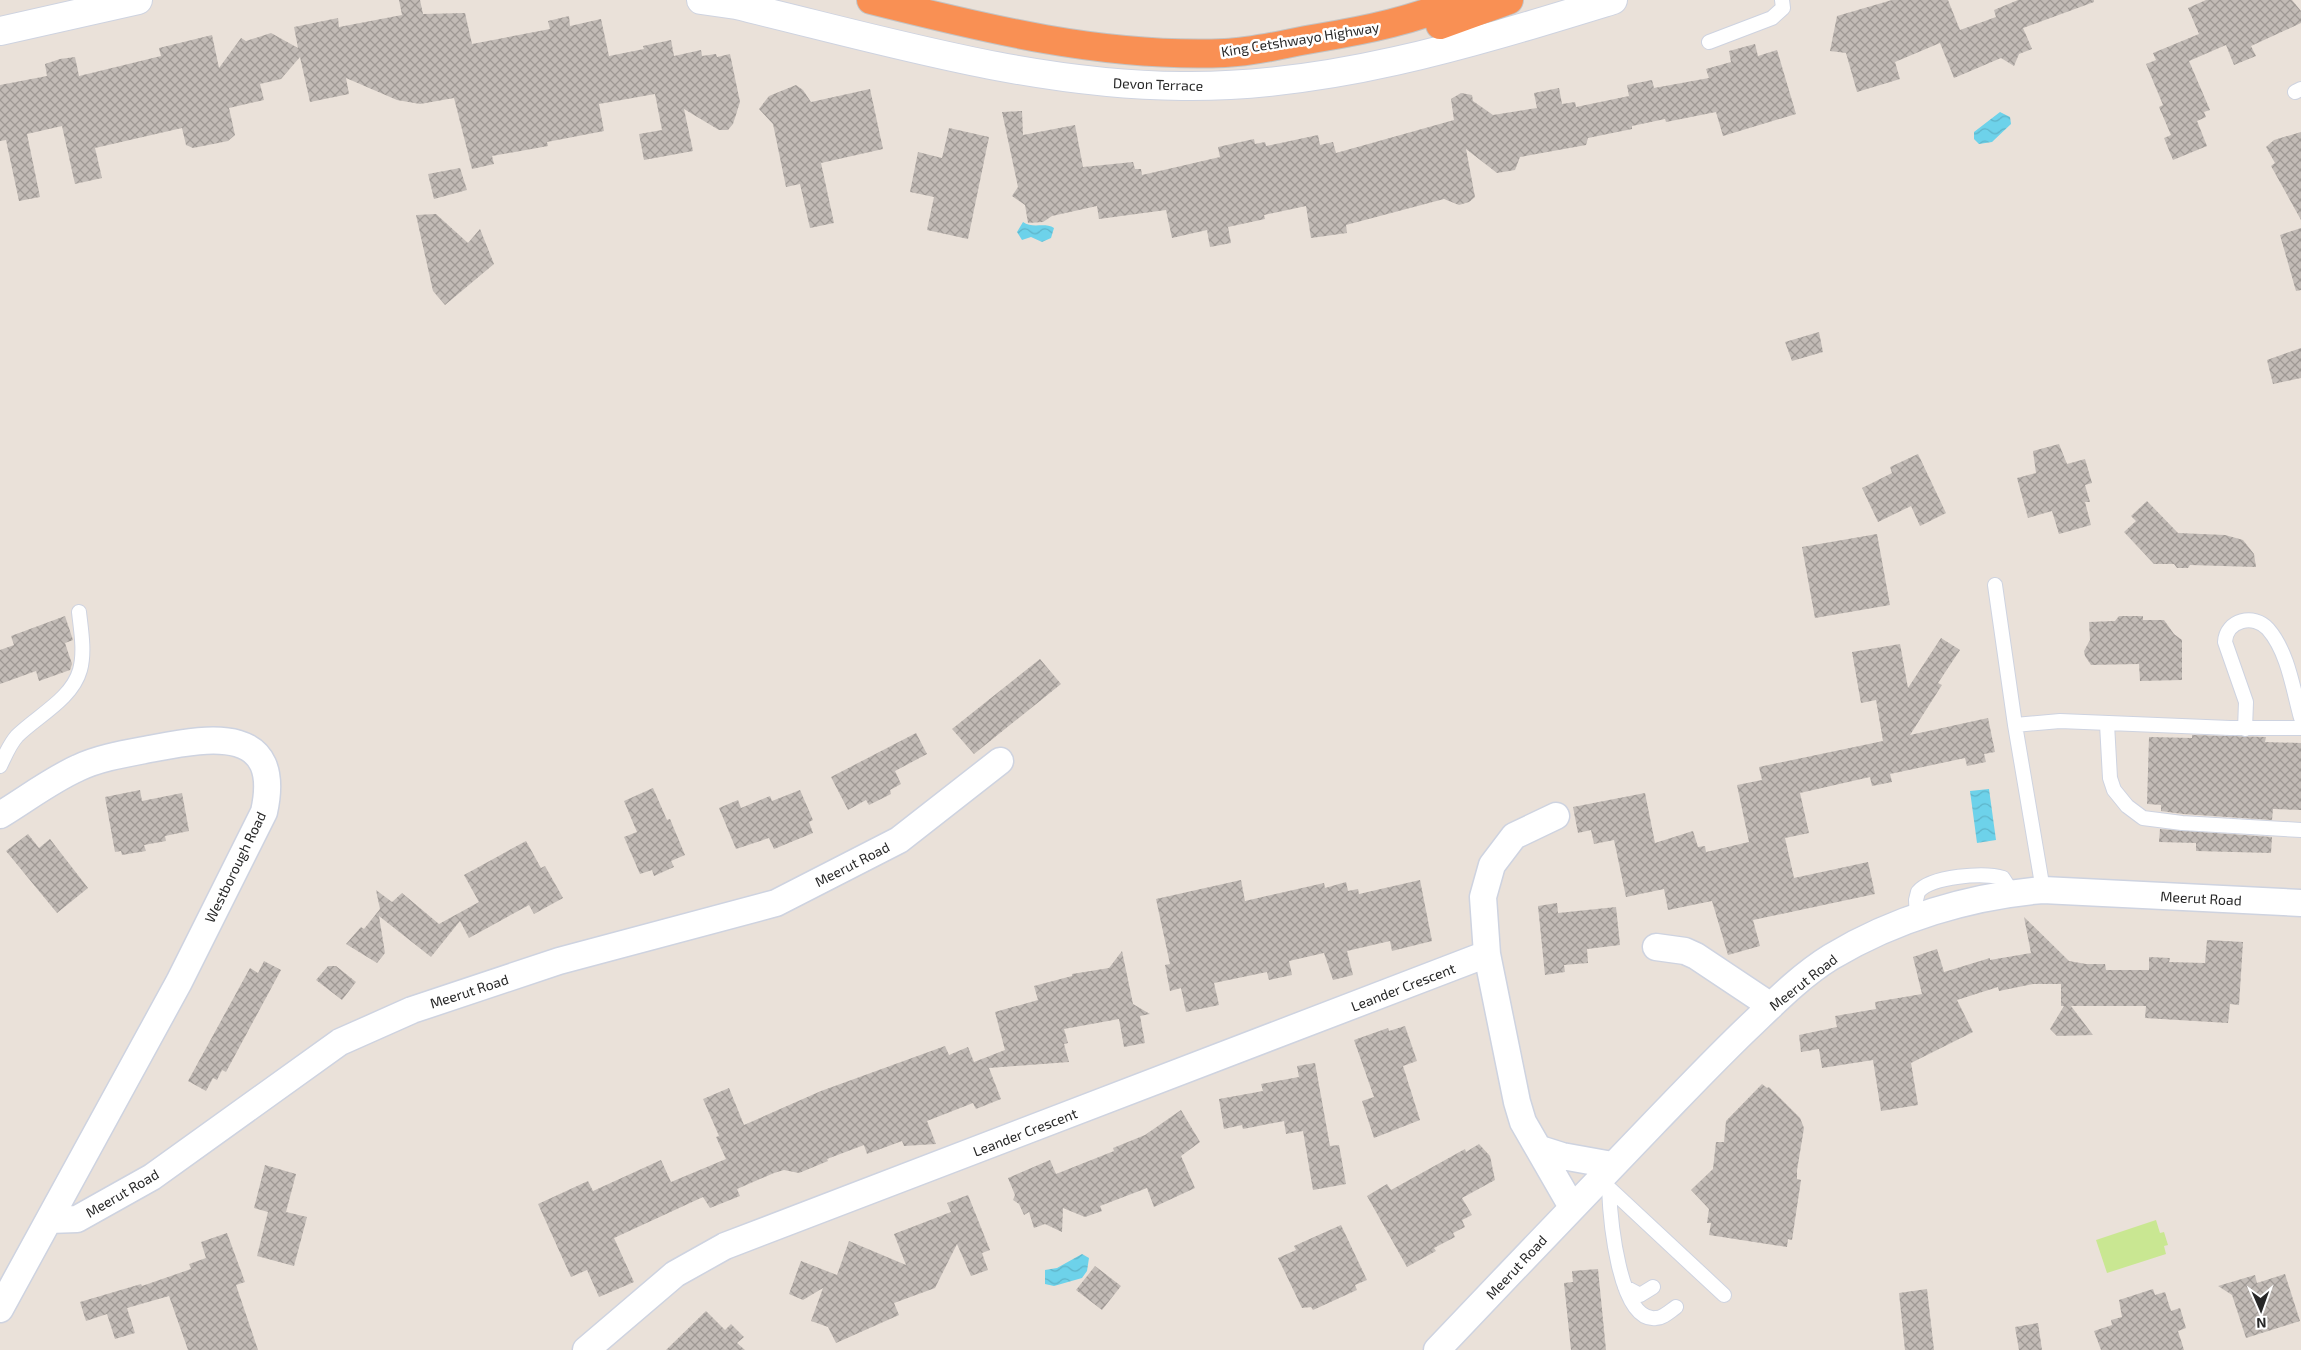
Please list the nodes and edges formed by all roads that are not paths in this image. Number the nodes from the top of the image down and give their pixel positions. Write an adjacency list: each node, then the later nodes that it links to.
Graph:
1 (138, 0): 8 (street)
2 (701, 0): 6 (street, Devon Terrace)
3 (871, 0): 10 (highway, King Cetshwayo Highway)
4 (1460, 0): 10 (highway, King Cetshwayo Highway)
5 (1509, 0): 10 (highway)
6 (1613, 0)
7 (1782, 0): 9 (lane)
8 (0, 31)
9 (1709, 42)
10 (1249, 50)
11 (1995, 585): 15 (lane)
12 (79, 612): 19 (lane)
13 (2301, 718): 16 (lane)
14 (2107, 724): 15 (lane); 16 (lane); 22 (lane)
15 (2015, 725): 23 (lane)
16 (2244, 728): 17 (lane)
17 (2301, 728)
18 (1000, 761): 31 (street, Meerut Road)
19 (0, 766)
20 (0, 815): 31 (street, Westborough Road)
21 (1556, 816): 26 (street)
22 (2301, 830)
23 (2043, 890): 24 (street, Meerut Road); 27 (street, Meerut Road)
24 (2301, 903)
25 (1656, 947): 27 (street)
26 (1488, 954): 28 (street); 37 (street, Leander Crescent)
27 (1771, 1006): 29 (street, Meerut Road)
28 (1540, 1149): 29 (street); 30 (street)
29 (1607, 1177): 30 (street, Meerut Road); 32 (lane); 34 (lane)
30 (1572, 1207): 38 (street, Meerut Road)
31 (49, 1220): 36 (street)
32 (1624, 1287): 33 (lane); 35 (lane)
33 (1653, 1287)
34 (1724, 1295)
35 (1676, 1307)
36 (0, 1309)
37 (586, 1350)
38 (1437, 1350)

